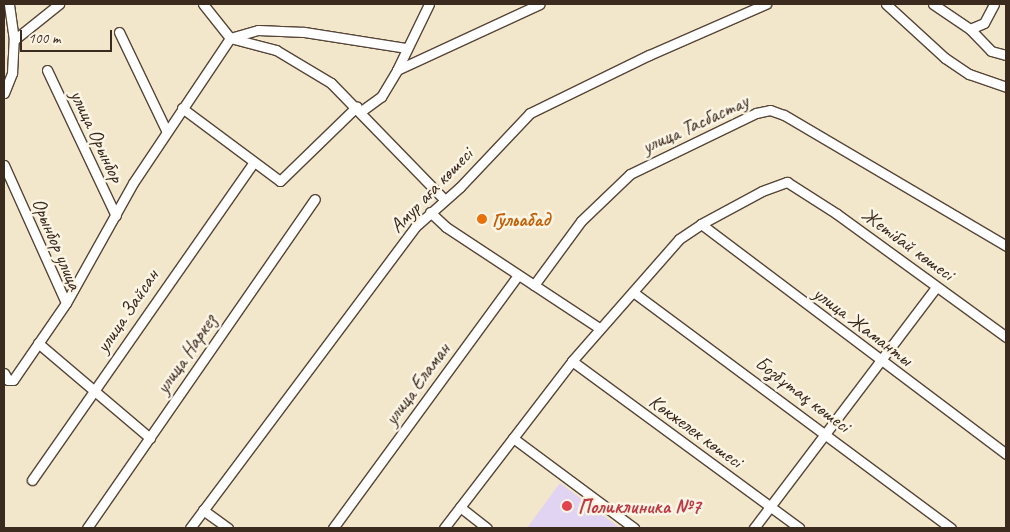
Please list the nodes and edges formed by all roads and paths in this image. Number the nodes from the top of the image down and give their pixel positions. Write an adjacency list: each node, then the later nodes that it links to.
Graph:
1 (9, 4): 13 (street)
2 (59, 4): 13 (street)
3 (203, 4): 12 (street)
4 (430, 4): 14 (street)
5 (540, 4): 17 (street)
6 (766, 4): 26 (street, Амур аға көшесі)
7 (886, 4): 18 (street)
8 (933, 4): 10 (street)
9 (994, 4): 10 (street)
10 (970, 30): 15 (street)
11 (119, 32): 22 (street)
12 (230, 38): 14 (street); 20 (street, улица Орынбор); 21 (street)
13 (14, 40): 19 (street)
14 (406, 48): 17 (street)
15 (1006, 55)
16 (47, 70): 28 (street, улица Орынбор)
17 (397, 70): 21 (street)
18 (1006, 87)
19 (4, 92)
20 (182, 108): 22 (street, улица Орынбор); 23 (street)
21 (358, 109): 23 (street); 26 (street)
22 (166, 130): 28 (street, улица Орынбор)
23 (253, 163): 42 (street, улица Зайсан)
24 (4, 165): 35 (street, Орынбор улица)
25 (315, 199): 44 (street, улица Наркез)
26 (444, 199): 27 (street, Амур аға көшесі)
27 (430, 212): 31 (street); 50 (street, Амур аға көшесі)
28 (116, 216): 35 (street, улица Орынбор)
29 (700, 224): 33 (street, Жетібай көшесі); 34 (street); 40 (street, улица Жаманты)
30 (1006, 246): 32 (street, улица Тасбастау)
31 (518, 275): 32 (street); 54 (street, улица Еламан)
32 (534, 285): 36 (street)
33 (936, 287): 37 (street, Жетібай көшесі); 40 (street)
34 (632, 292): 36 (street); 43 (street, Бозбұтақ көшесі)
35 (66, 303): 38 (street, Орынбор улица)
36 (599, 328): 39 (street)
37 (1006, 337)
38 (38, 342): 41 (street, Орынбор улица); 42 (street)
39 (572, 361): 45 (street); 49 (street, Көкжелек көшесі)
40 (880, 361): 43 (street); 46 (street, улица Жаманты)
41 (4, 372)
42 (94, 392): 44 (street); 47 (street, улица Зайсан)
43 (826, 433): 49 (street); 60 (street, Бозбұтақ көшесі)
44 (150, 438): 51 (street, улица Наркез)
45 (513, 438): 48 (street); 57 (street)
46 (1006, 454)
47 (32, 480)
48 (460, 507): 55 (street); 56 (street)
49 (770, 507): 58 (street); 59 (street, Көкжелек көшесі)
50 (203, 510): 52 (street, Амур аға көшесі); 53 (street)
51 (87, 528)
52 (190, 528)
53 (228, 528)
54 (333, 528)
55 (444, 528)
56 (488, 528)
57 (634, 528)
58 (754, 528)
59 (799, 528)
60 (951, 528)

